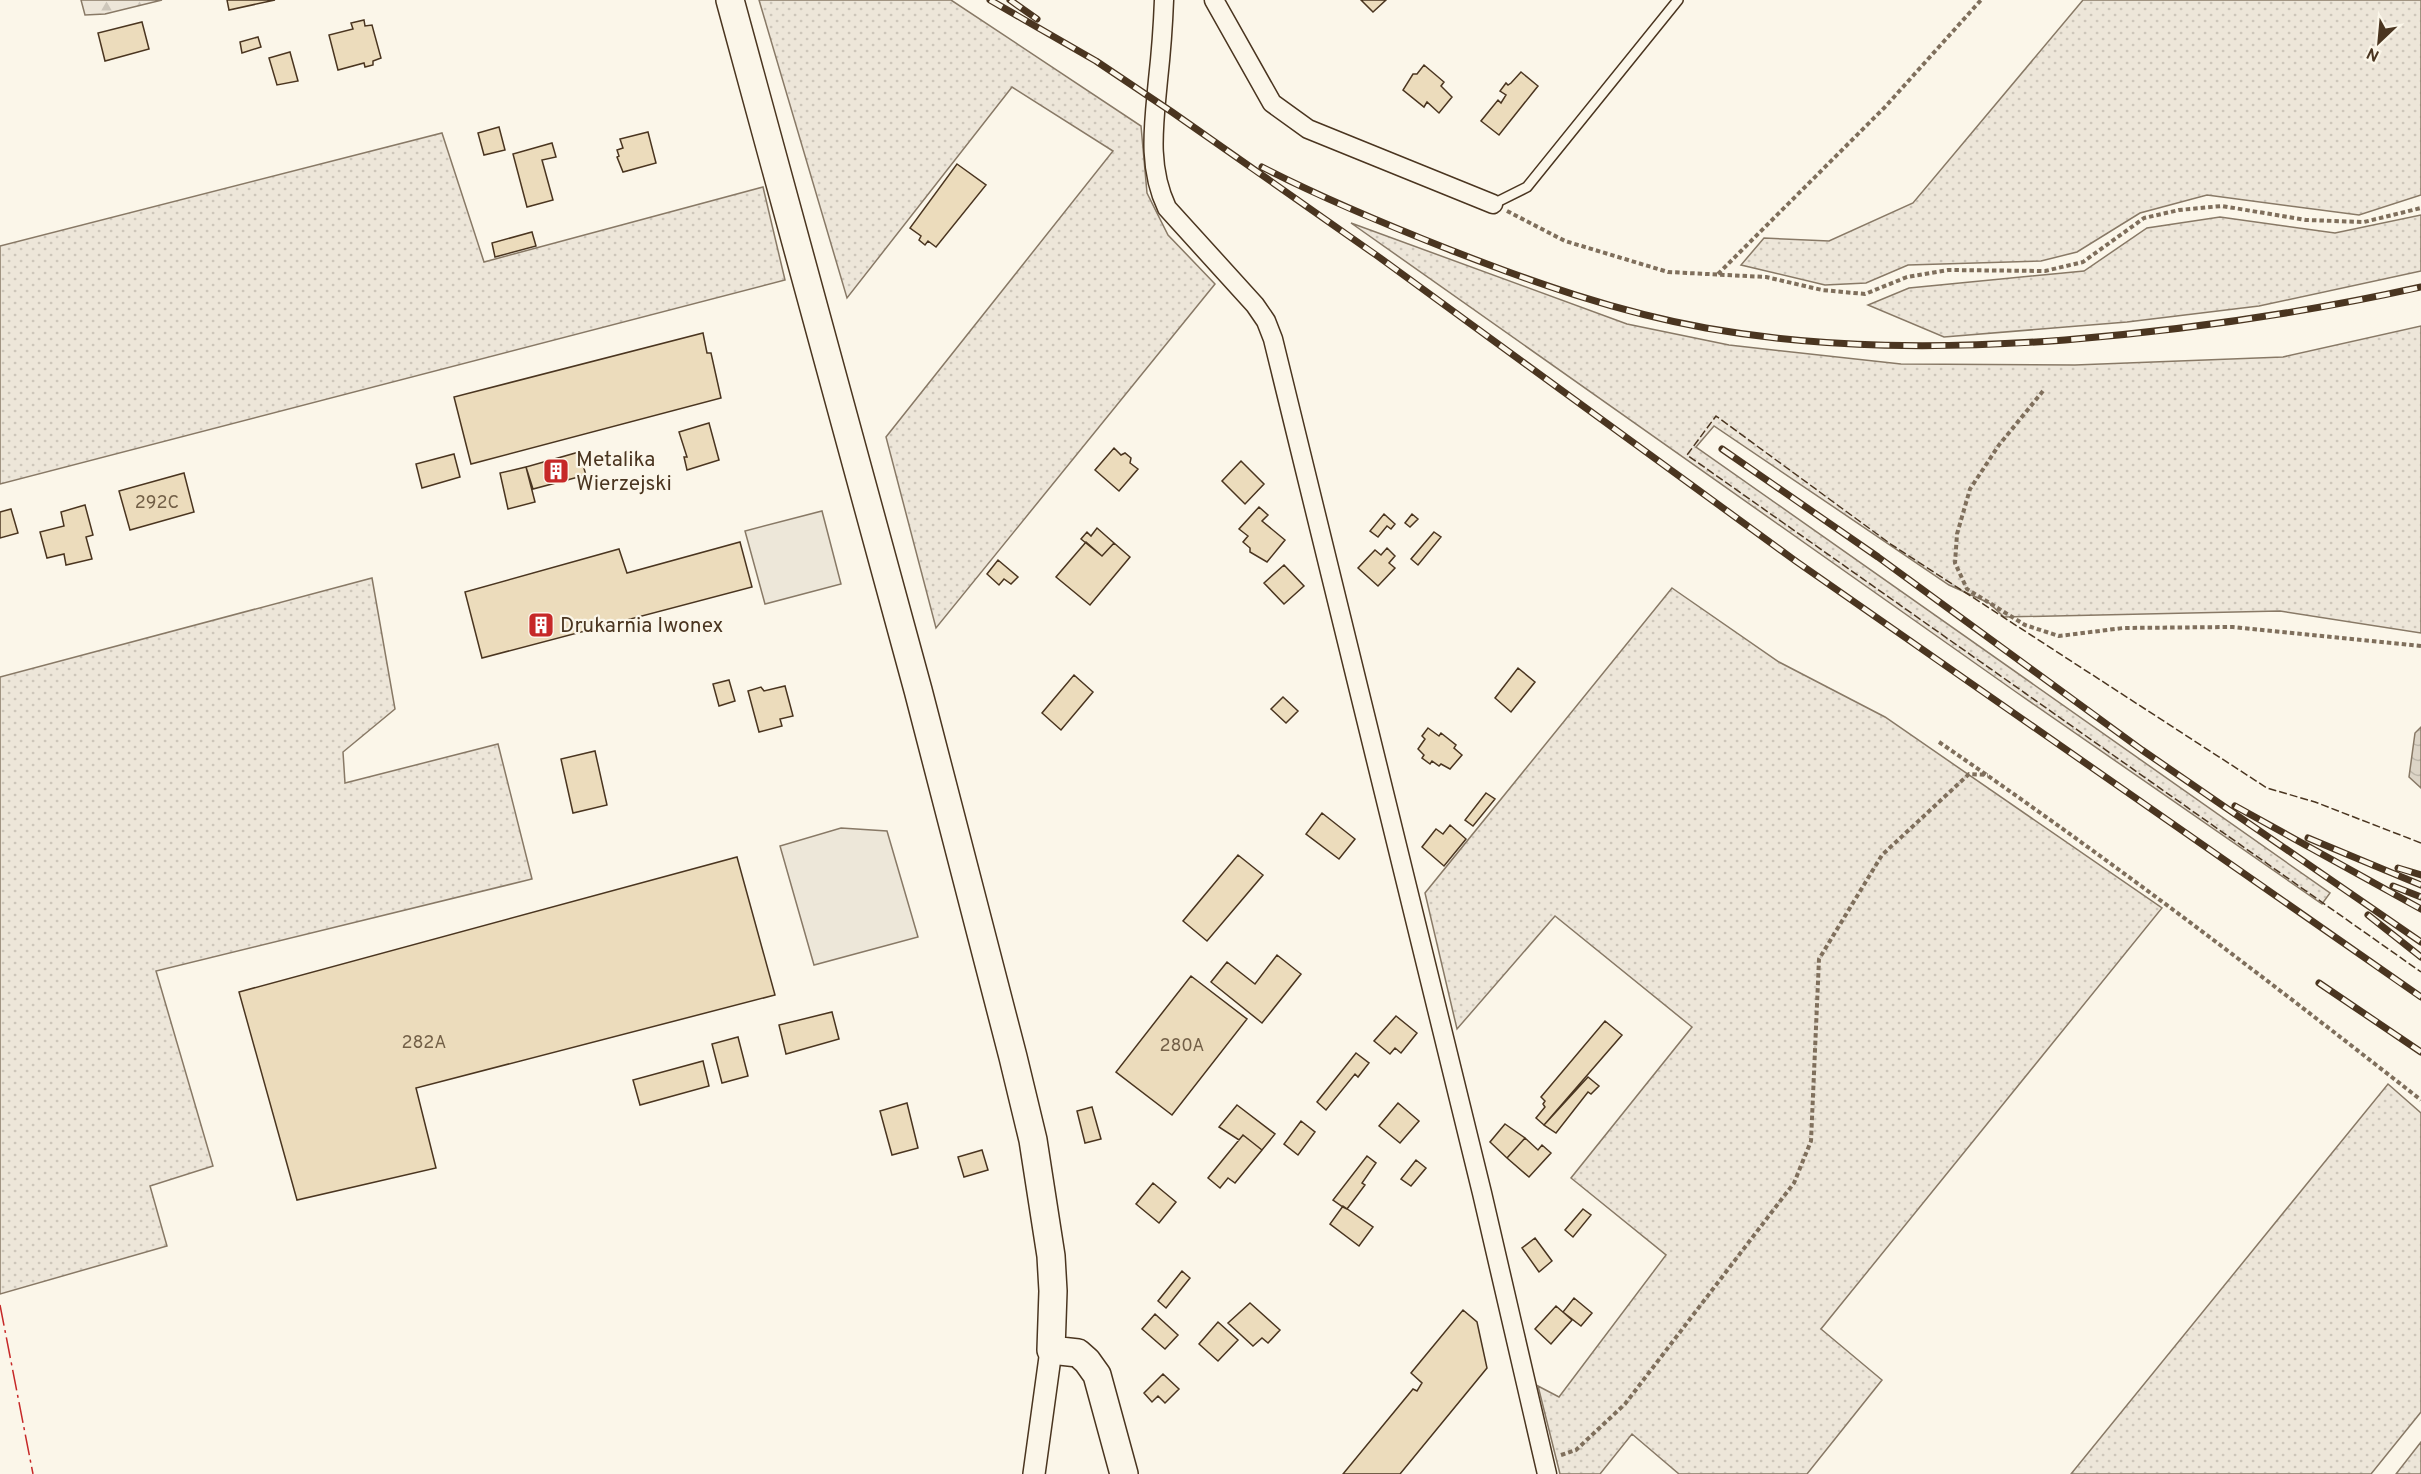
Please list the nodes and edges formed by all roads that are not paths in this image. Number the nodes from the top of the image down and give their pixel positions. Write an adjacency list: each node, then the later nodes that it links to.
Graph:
1 (730, 0): 6 (main road)
2 (1164, 0): 7 (street)
3 (1214, 0): 5 (street)
4 (1678, 0): 5 (lane)
5 (1493, 204)
6 (1051, 1350): 8 (street); 9 (main road)
7 (1545, 1467)
8 (1034, 1474)
9 (1124, 1474)

